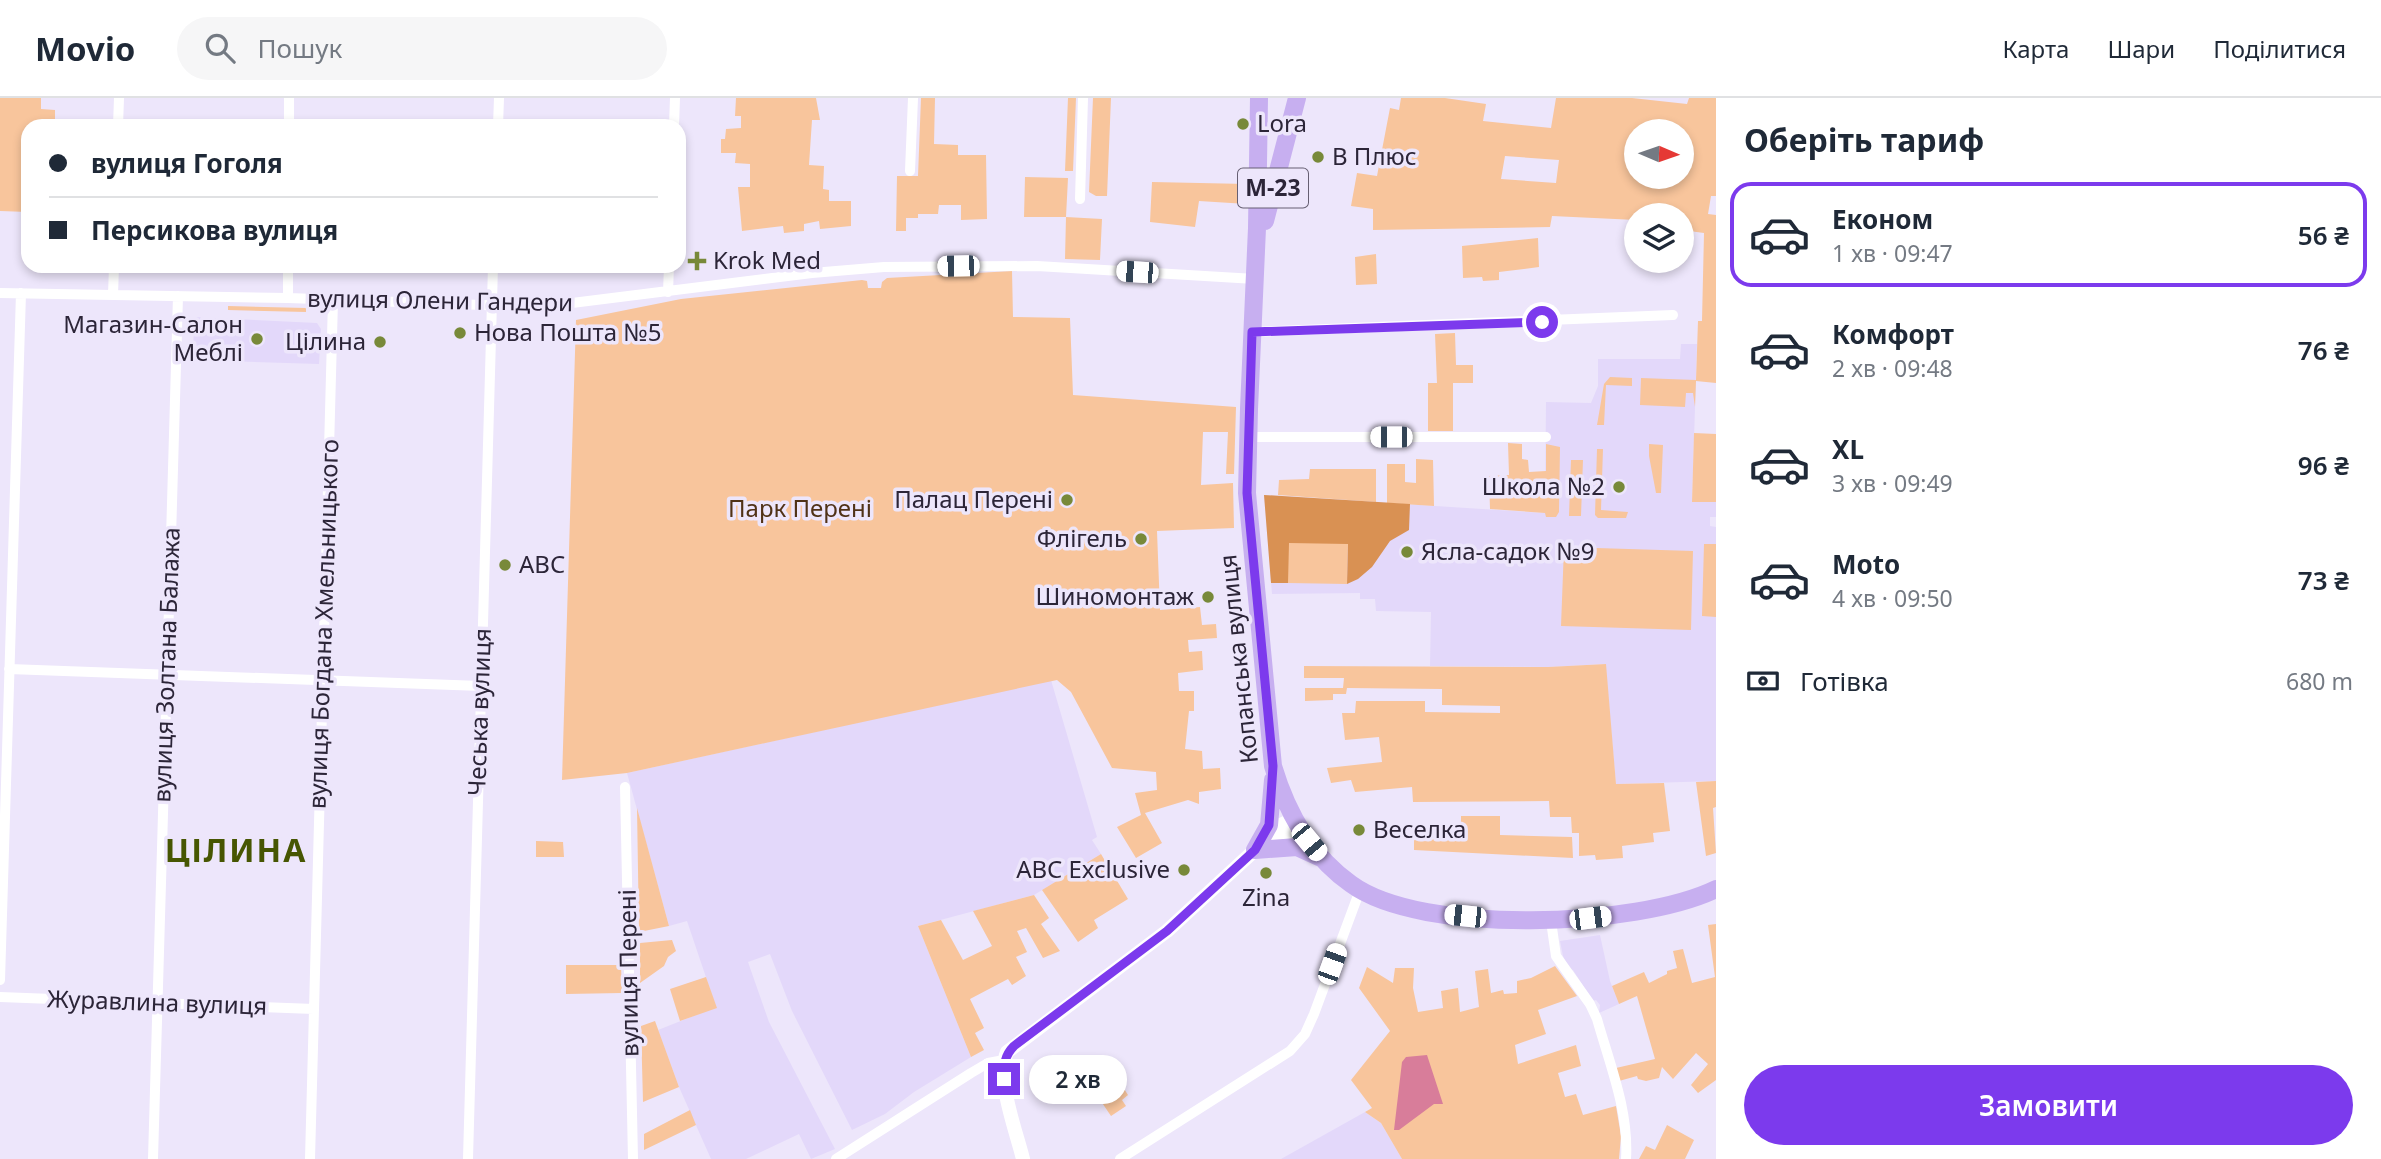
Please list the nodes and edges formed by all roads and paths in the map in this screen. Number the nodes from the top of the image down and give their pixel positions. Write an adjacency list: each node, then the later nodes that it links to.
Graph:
1 (119, 98): 9 (street)
2 (289, 98): 10 (street)
3 (499, 98): 11 (street)
4 (675, 98): 12 (street)
5 (913, 98): 15 (street)
6 (1083, 98): 16 (street)
7 (1259, 98): 14 (highway, М-23)
8 (1297, 98): 13 (highway, М-23)
9 (118, 119)
10 (289, 119)
11 (498, 119)
12 (674, 119)
13 (1288, 132): 14 (highway); 21 (highway, М-23)
14 (1258, 133): 21 (highway, М-23)
15 (910, 172)
16 (1080, 199)
17 (114, 273): 25 (street)
18 (288, 273): 27 (street)
19 (493, 273): 29 (street, Чеська вулиця)
20 (669, 273): 22 (street)
21 (1255, 279): 22 (street, вулиця Олени Гандери); 31 (highway, Копанська вулиця / М-23)
22 (668, 292): 29 (street, вулиця Олени Гандери)
23 (0, 293): 24 (street, вулиця Олени Гандери)
24 (21, 293): 25 (street, вулиця Олени Гандери); 34 (street)
25 (113, 295): 26 (street, вулиця Олени Гандери)
26 (178, 296): 27 (street, вулиця Олени Гандери); 35 (street, вулиця Золтана Балажа)
27 (288, 298): 28 (street, вулиця Олени Гандери)
28 (333, 300): 29 (street, вулиця Олени Гандери); 36 (street, вулиця Богдана Хмельницького)
29 (492, 307): 37 (street, Чеська вулиця)
30 (1673, 315): 31 (street)
31 (1252, 332): 32 (highway, Копанська вулиця / М-23)
32 (1248, 437): 33 (street); 38 (highway, Копанська вулиця / М-23)
33 (1546, 437)
34 (9, 670): 35 (street); 46 (street)
35 (167, 676): 36 (street); 48 (street, вулиця Золтана Балажа)
36 (323, 682): 37 (street); 49 (street, вулиця Богдана Хмельницького)
37 (481, 686): 53 (street, Чеська вулиця)
38 (1273, 766): 40 (highway, Копанська вулиця / М-23); 41 (highway)
39 (625, 787): 54 (street, вулиця Перені)
40 (1295, 823): 41 (main road); 42 (highway, Копанська вулиця / М-23)
41 (1255, 850): 42 (highway); 50 (main road)
42 (1323, 860): 44 (highway, Копанська вулиця / М-23)
43 (1716, 889): 45 (highway, Копанська вулиця / М-23)
44 (1360, 890): 45 (highway, Копанська вулиця / М-23); 57 (street)
45 (1551, 921): 58 (street)
46 (0, 980)
47 (0, 997): 48 (street, Журавлина вулиця)
48 (157, 1004): 49 (street, Журавлина вулиця); 51 (street, вулиця Золтана Балажа)
49 (314, 1009): 52 (street, вулиця Богдана Хмельницького)
50 (1004, 1060): 55 (street); 56 (main road)
51 (153, 1159)
52 (310, 1159)
53 (468, 1159)
54 (633, 1159)
55 (836, 1159)
56 (1023, 1159)
57 (1121, 1159)
58 (1626, 1159)

